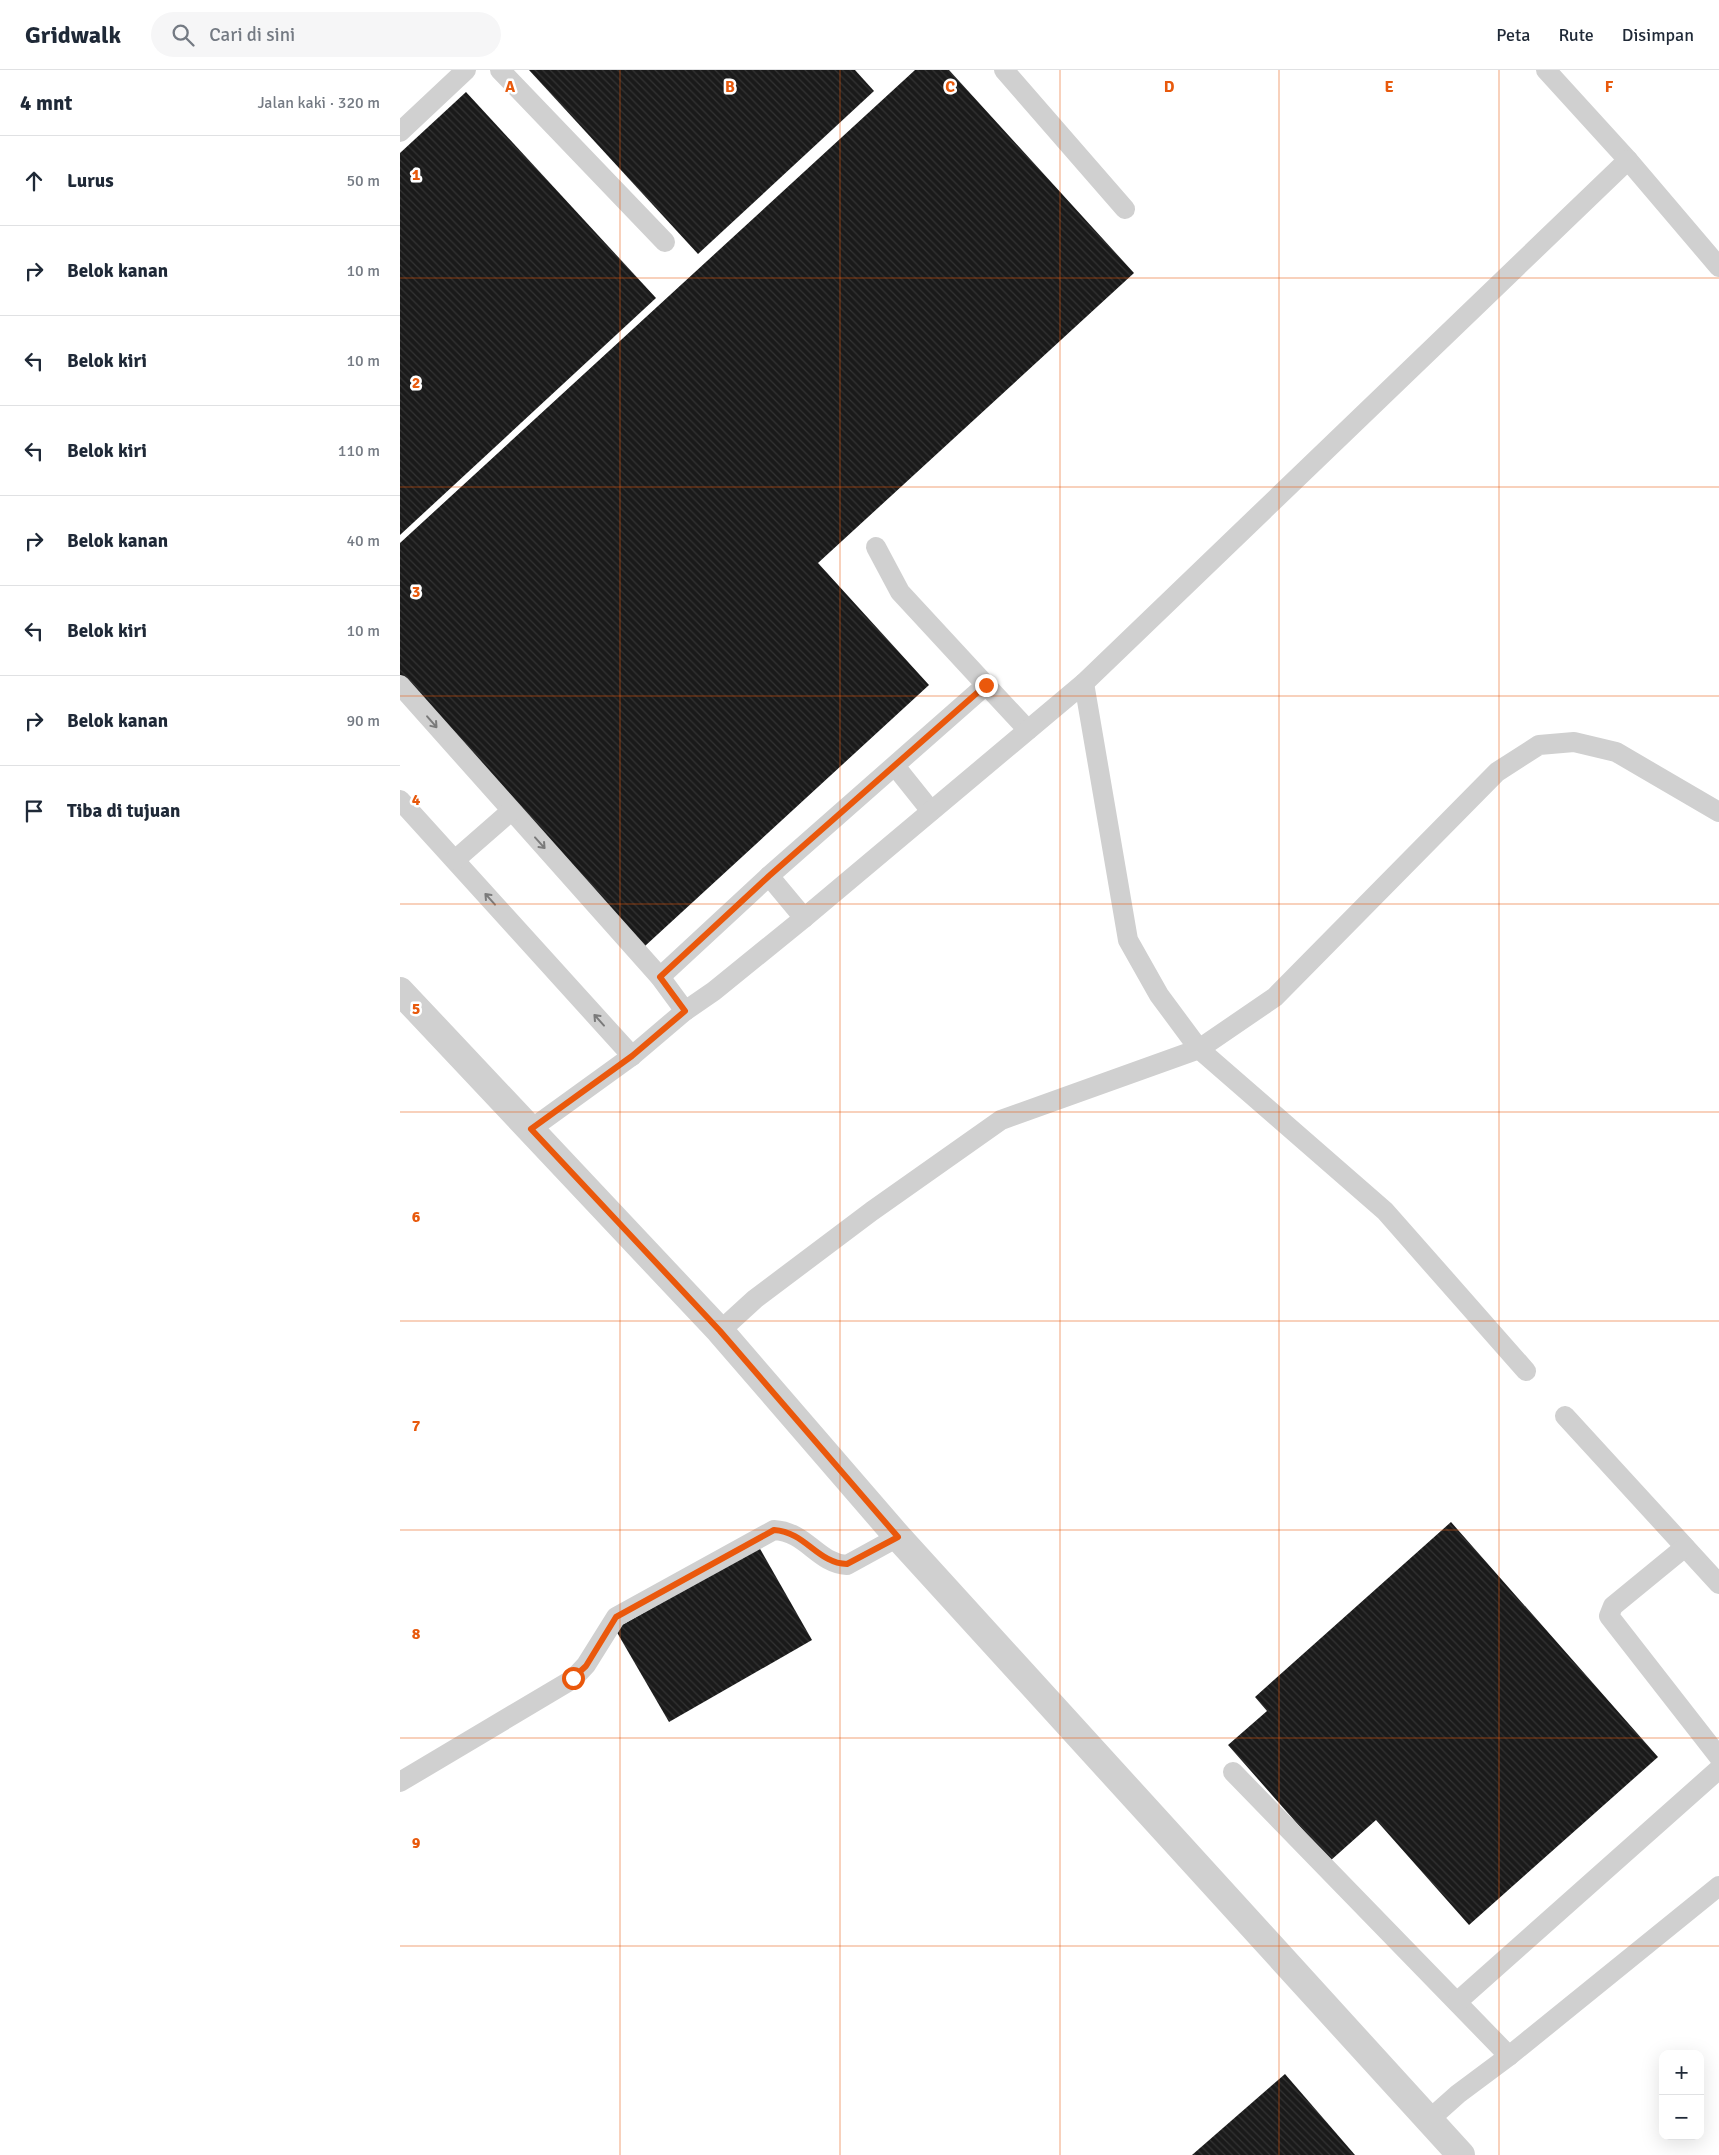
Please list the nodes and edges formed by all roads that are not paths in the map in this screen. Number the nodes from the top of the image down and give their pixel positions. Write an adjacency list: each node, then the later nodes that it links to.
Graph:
1 (466, 70): 5 (lane)
2 (500, 70): 8 (lane)
3 (1004, 70): 7 (lane)
4 (1546, 70): 6 (lane)
5 (400, 132)
6 (1628, 160): 9 (lane); 11 (lane)
7 (1125, 209)
8 (665, 242)
9 (1719, 267)
10 (876, 547): 13 (lane)
11 (1084, 683): 14 (lane); 26 (lane)
12 (400, 685): 17 (lane, one-way to 17)
13 (986, 685): 14 (lane); 15 (lane)
14 (1028, 730): 18 (lane)
15 (894, 766): 18 (lane); 21 (lane)
16 (400, 800): 20 (lane)
17 (511, 811): 20 (lane); 23 (lane, one-way to 23)
18 (931, 812): 22 (lane)
19 (1719, 812): 26 (lane)
20 (454, 860): 27 (lane, one-way to 20)
21 (769, 876): 22 (lane); 23 (lane)
22 (804, 918): 25 (lane)
23 (660, 977): 25 (lane)
24 (400, 991): 28 (street)
25 (685, 1011): 27 (lane)
26 (1199, 1049): 29 (lane); 30 (lane)
27 (632, 1056): 28 (lane)
28 (531, 1129): 29 (street)
29 (720, 1331): 32 (street)
30 (1526, 1371)
31 (1564, 1416): 33 (lane)
32 (898, 1537): 38 (lane); 42 (street)
33 (1685, 1547): 34 (lane); 35 (lane)
34 (1719, 1584)
35 (1719, 1757)
36 (1719, 1769): 40 (lane)
37 (1233, 1772): 40 (lane)
38 (400, 1782)
39 (1719, 1886): 41 (lane)
40 (1457, 2002): 41 (lane)
41 (1509, 2056): 42 (lane)
42 (1430, 2120): 43 (street)
43 (1461, 2155)

